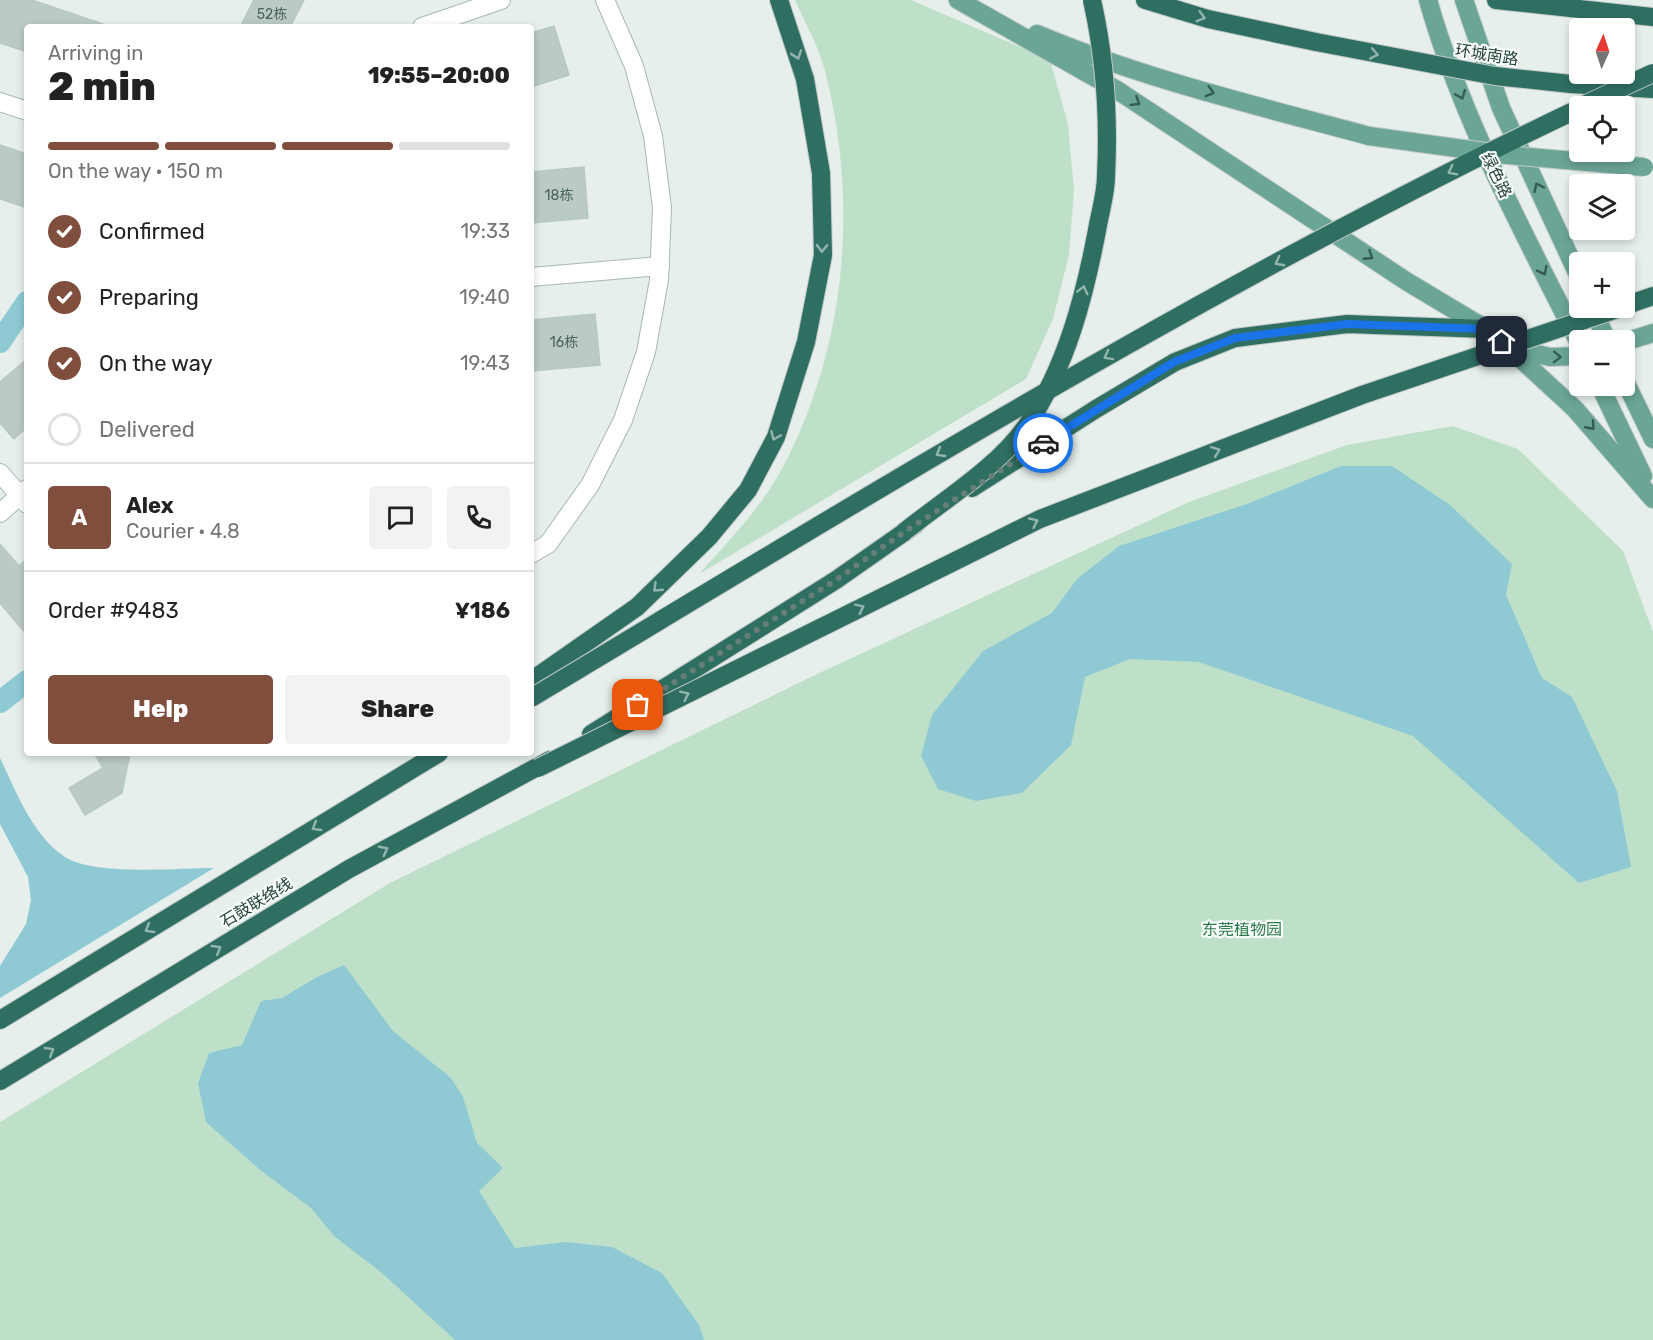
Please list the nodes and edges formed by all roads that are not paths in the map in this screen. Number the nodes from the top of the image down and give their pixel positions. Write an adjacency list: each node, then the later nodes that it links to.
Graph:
1 (501, 0): 11 (lane)
2 (605, 0): 20 (lane)
3 (778, 0): 40 (highway, one-way to 40)
4 (958, 0): 18 (main road, one-way to 18, bridge); 25 (main road, one-way to 25)
5 (1092, 0): 38 (highway, one-way to 5, bridge)
6 (1145, 0): 13 (highway, 环城南路, one-way to 13, bridge)
7 (1428, 0): 26 (main road, 绿色路, one-way to 26)
8 (1464, 0): 19 (main road, 绿色路, one-way to 8)
9 (1496, 0): 10 (highway)
10 (1653, 17)
11 (431, 24)
12 (1653, 73): 14 (highway, bridge)
13 (1653, 89)
14 (1604, 96)
15 (0, 102): 16 (lane)
16 (24, 110)
17 (1569, 113): 41 (highway, one-way to 41, bridge)
18 (1648, 167)
19 (1569, 255)
20 (660, 266): 21 (lane); 39 (lane)
21 (534, 277)
22 (1653, 296): 23 (highway)
23 (1635, 302)
24 (1590, 318): 44 (highway, one-way to 24, bridge)
25 (1486, 329): 29 (main road, one-way to 29); 36 (main road, one-way to 36); 38 (highway)
26 (1573, 330)
27 (1653, 333): 28 (main road)
28 (1635, 339)
29 (1569, 356)
30 (1605, 396): 36 (main road)
31 (1632, 396): 32 (main road)
32 (1653, 439)
33 (0, 473): 34 (lane)
34 (24, 495)
35 (24, 497): 37 (lane)
36 (1653, 498)
37 (0, 513)
38 (904, 532): 44 (highway)
39 (534, 552)
40 (534, 679)
41 (534, 696)
42 (424, 756): 45 (highway)
43 (434, 756): 45 (highway)
44 (538, 768): 47 (highway, 石鼓联络线, one-way to 44)
45 (365, 797): 46 (highway, 石鼓联络线, one-way to 46)
46 (0, 1020)
47 (0, 1081)

